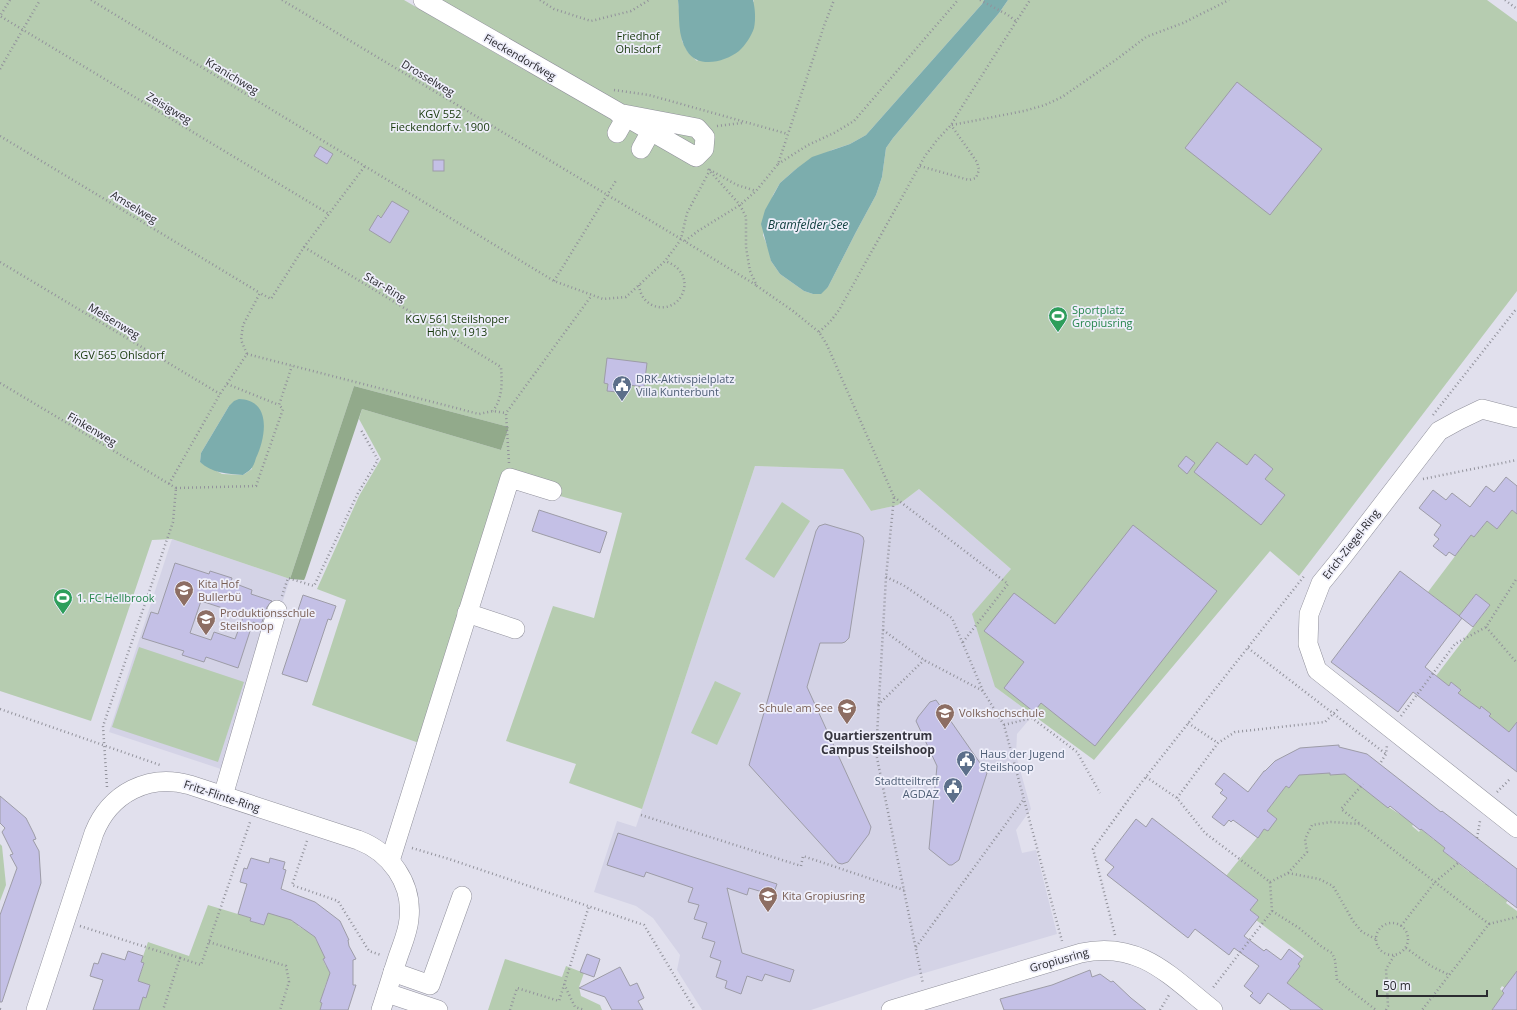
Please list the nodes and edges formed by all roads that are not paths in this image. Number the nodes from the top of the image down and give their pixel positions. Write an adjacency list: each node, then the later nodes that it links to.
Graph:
1 (423, 0): 2 (street, Fieckendorfweg)
2 (620, 121): 3 (street, Fieckendorfweg); 3 (street, Fieckendorfweg)
3 (651, 131): 4 (street)
4 (641, 149)
5 (1517, 418): 11 (street, Erich-Ziegel-Ring)
6 (552, 491): 8 (street)
7 (277, 610): 10 (street)
8 (467, 613): 9 (street); 12 (street)
9 (515, 629)
10 (223, 796): 12 (street, Fritz-Flinte-Ring); 18 (street, Fritz-Flinte-Ring)
11 (1517, 828)
12 (390, 861): 14 (street, Fritz-Flinte-Ring)
13 (462, 896): 14 (street)
14 (395, 966): 15 (street, Fritz-Flinte-Ring)
15 (384, 1001): 19 (street)
16 (922, 1004): 17 (street, Gropiusring); 20 (street, Gropiusring)
17 (1208, 1006)
18 (36, 1010)
19 (438, 1010)
20 (891, 1010)

